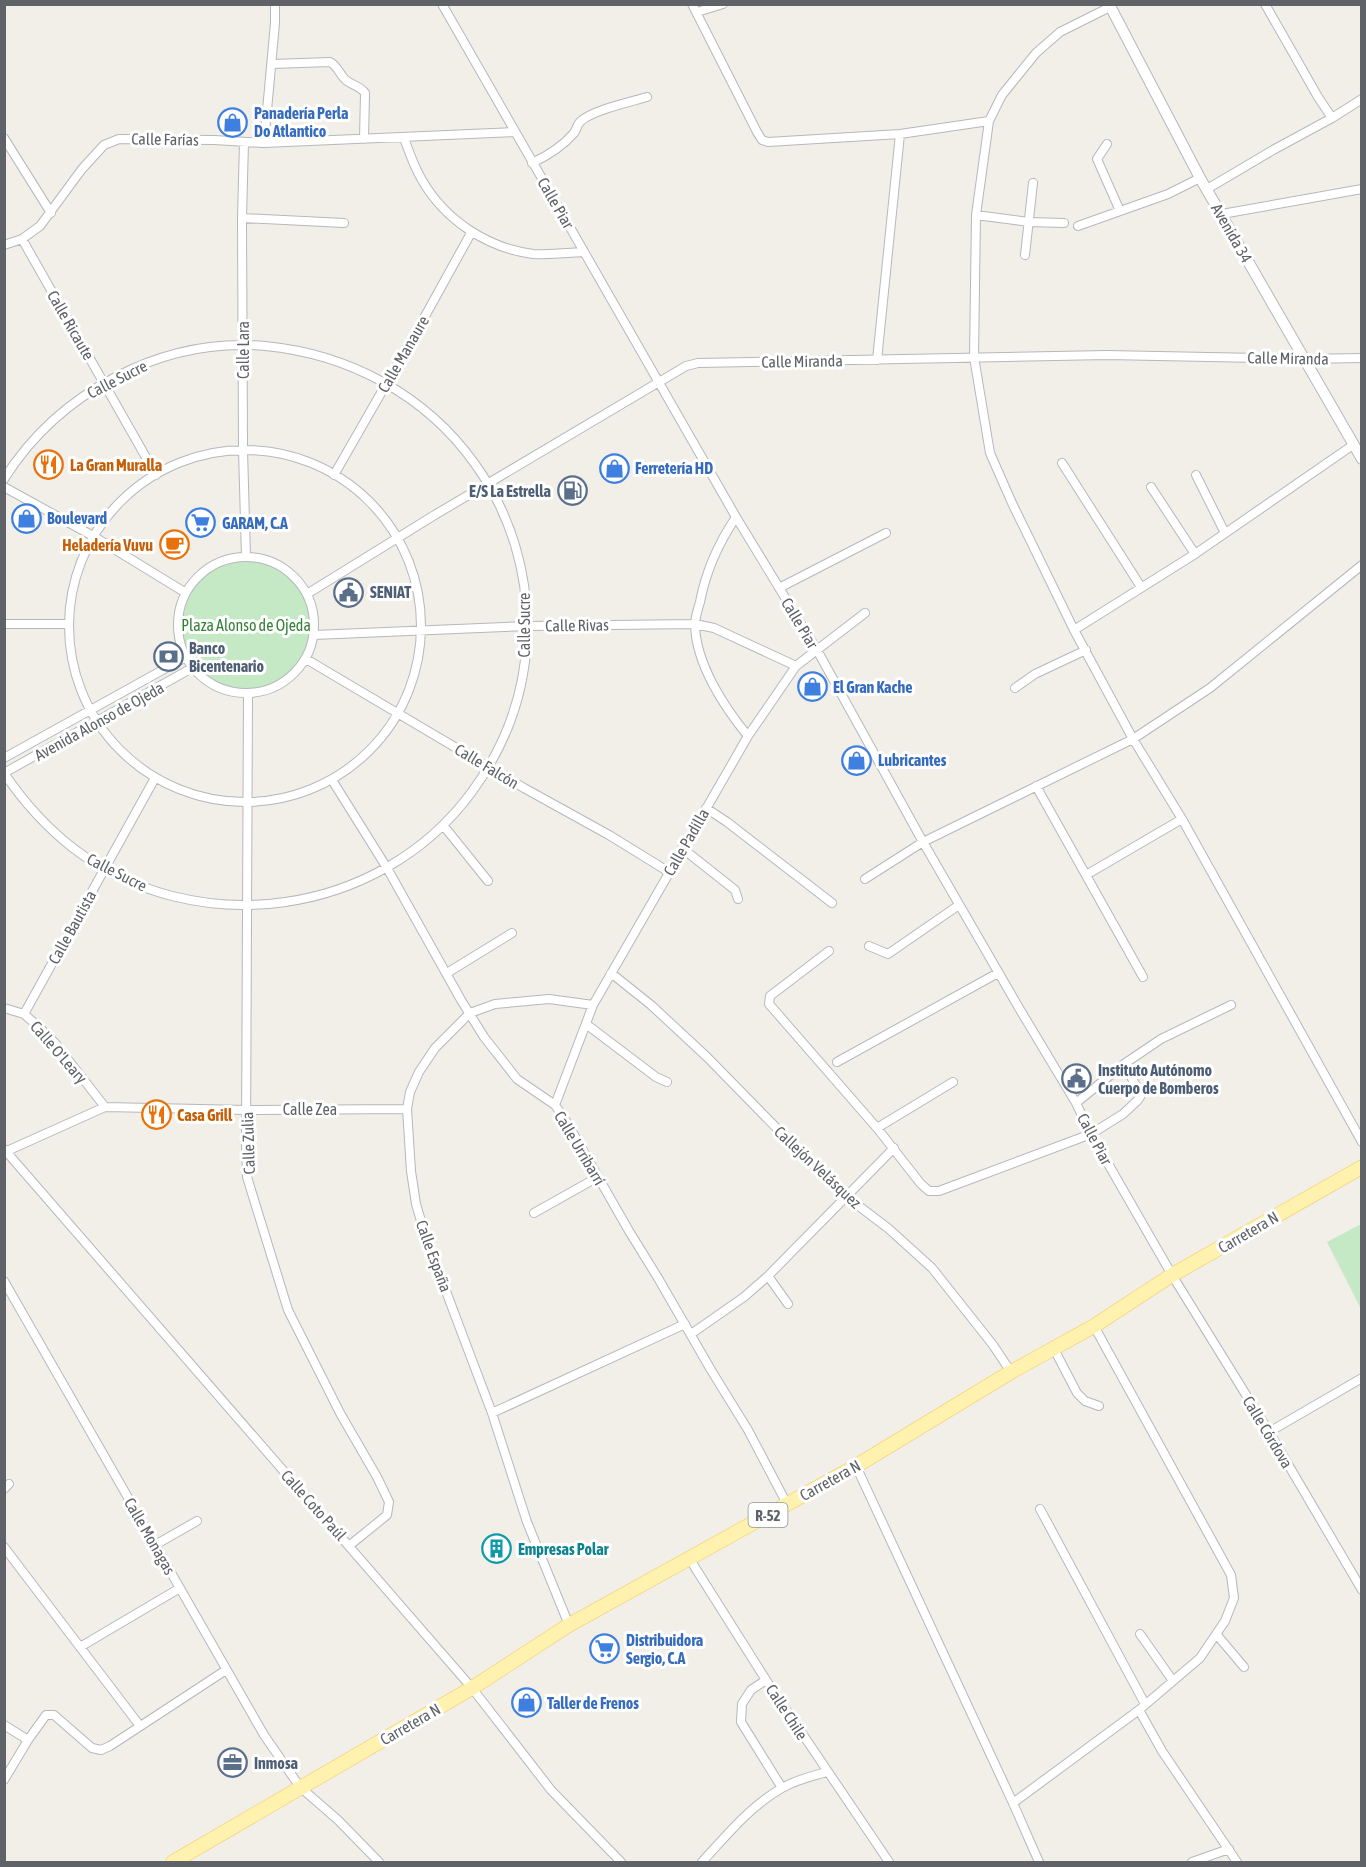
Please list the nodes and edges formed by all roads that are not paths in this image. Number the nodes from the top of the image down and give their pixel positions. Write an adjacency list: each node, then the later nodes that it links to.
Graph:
1 (275, 4): 7 (street)
2 (442, 4): 12 (street, Calle Piar)
3 (723, 4): 6 (street)
4 (1264, 4): 10 (street)
5 (1109, 6): 11 (street); 21 (street, Avenida 34)
6 (694, 8): 13 (street)
7 (272, 64): 16 (street); 18 (street)
8 (647, 97): 20 (street)
9 (1362, 99): 10 (street)
10 (1332, 118): 23 (street)
11 (989, 121): 13 (street); 28 (street)
12 (514, 132): 15 (street, Calle Farías); 20 (street, Calle Piar)
13 (900, 134): 43 (street)
14 (4, 138): 26 (street)
15 (404, 138): 16 (street, Calle Farías); 34 (street)
16 (364, 139): 18 (street, Calle Farías)
17 (244, 142): 18 (street, Calle Farías); 26 (street, Calle Farías); 29 (street, Calle Lara)
18 (264, 143)
19 (1107, 144): 25 (street)
20 (532, 163): 37 (street, Calle Piar)
21 (1200, 178): 23 (street, Avenida 34); 25 (street)
22 (1033, 183): 30 (street)
23 (1207, 189): 27 (street, Avenida 34)
24 (1362, 189): 27 (street)
25 (1120, 211): 33 (street)
26 (51, 213): 35 (street, Calle Farías)
27 (1222, 214): 42 (street, Avenida 34)
28 (976, 215): 30 (street); 40 (street)
29 (242, 218): 31 (street); 39 (street, Calle Lara)
30 (1029, 222): 32 (street); 38 (street)
31 (344, 223)
32 (1064, 223)
33 (1078, 226)
34 (471, 232): 37 (street); 46 (street, Calle Manaure)
35 (22, 239): 36 (street, Calle Farías); 45 (street, Calle Ricaute)
36 (4, 245)
37 (584, 252): 44 (street, Calle Piar)
38 (1025, 255)
39 (243, 344): 45 (street, Calle Sucre); 46 (street, Calle Sucre); 48 (street, Calle Lara)
40 (974, 357): 42 (street, Calle Miranda); 43 (street, Calle Miranda); 76 (street)
41 (1362, 358): 42 (street, Calle Miranda)
42 (1303, 359): 47 (street, Avenida 34)
43 (878, 360): 44 (street, Calle Miranda)
44 (658, 382): 55 (street, Calle Miranda); 58 (street, Calle Piar)
45 (104, 383): 51 (street, Calle Ricaute); 54 (street, Calle Sucre)
46 (386, 383): 52 (street, Calle Manaure); 55 (street, Calle Sucre)
47 (1353, 445): 49 (street, Avenida 34); 60 (street)
48 (243, 450): 51 (street); 52 (street); 64 (street, Calle Lara)
49 (1362, 459)
50 (1062, 463): 66 (street)
51 (156, 475): 61 (street)
52 (334, 475): 62 (street)
53 (1196, 475): 60 (street)
54 (4, 479)
55 (488, 484): 62 (street, Calle Miranda); 74 (street, Calle Sucre)
56 (4, 487): 61 (street)
57 (1151, 488): 63 (street)
58 (736, 517): 67 (street, Calle Piar); 73 (street)
59 (886, 533): 67 (street)
60 (1225, 533): 63 (street)
61 (93, 537): 68 (street); 72 (street)
62 (398, 539): 69 (street, Calle Miranda); 75 (street)
63 (1195, 554): 66 (street)
64 (246, 557): 68 (street); 69 (street)
65 (1362, 565): 90 (street)
66 (1142, 587): 76 (street)
67 (779, 588): 78 (street, Calle Piar)
68 (186, 592): 80 (street)
69 (307, 594): 77 (street)
70 (865, 613): 78 (street, Calle Padilla)
71 (4, 624): 72 (street)
72 (68, 624): 86 (street)
73 (695, 624): 74 (street, Calle Rivas); 82 (street, Calle Rivas); 89 (street)
74 (527, 626): 75 (street, Calle Rivas); 92 (street, Calle Sucre)
75 (422, 630): 77 (street, Calle Rivas); 87 (street)
76 (1074, 630): 79 (street)
77 (314, 635): 81 (street)
78 (817, 650): 82 (street, Calle Padilla); 101 (street, Calle Piar)
79 (1086, 650): 84 (street); 90 (street)
80 (186, 657): 83 (street); 86 (street, Avenida Alonso de Ojeda)
81 (306, 659): 85 (street); 87 (street, Calle Falcón)
82 (796, 666): 89 (street, Calle Padilla)
83 (192, 668): 85 (street); 88 (street, Avenida Alonso de Ojeda)
84 (1015, 688)
85 (248, 693): 97 (street, Calle Zulia)
86 (90, 710): 88 (street); 91 (street, Avenida Alonso de Ojeda)
87 (399, 714): 92 (street, Calle Falcón); 95 (street)
88 (97, 722): 93 (street, Avenida Alonso de Ojeda); 94 (street)
89 (747, 736): 98 (street, Calle Padilla)
90 (1133, 739): 96 (street); 99 (street)
91 (4, 758)
92 (489, 767): 100 (street, Calle Sucre); 105 (street, Calle Falcón)
93 (5, 773): 104 (street, Calle Sucre)
94 (155, 778): 97 (street); 104 (street, Calle Bautista)
95 (332, 780): 97 (street); 103 (street, Calle Urribarrí)
96 (1036, 786): 101 (street); 106 (street)
97 (246, 802): 112 (street, Calle Zulia)
98 (706, 808): 102 (street, Calle Padilla); 110 (street)
99 (1182, 819): 106 (street); 137 (street)
100 (443, 825): 103 (street, Calle Sucre); 108 (street)
101 (923, 842): 107 (street); 111 (street, Calle Piar)
102 (682, 848): 105 (street, Calle Padilla); 109 (street)
103 (387, 868): 112 (street, Calle Sucre); 116 (street, Calle Urribarrí)
104 (104, 869): 112 (street, Calle Sucre); 124 (street, Calle Bautista)
105 (669, 872): 118 (street, Calle Padilla)
106 (1086, 875): 119 (street)
107 (865, 879)
108 (488, 881)
109 (738, 899)
110 (832, 903)
111 (960, 905): 114 (street); 117 (street, Calle Piar)
112 (247, 906): 134 (street, Calle Zulia)
113 (512, 933): 116 (street)
114 (869, 946)
115 (829, 951): 135 (street)
116 (447, 973): 123 (street, Calle Urribarrí)
117 (998, 973): 126 (street); 130 (street, Calle Piar)
118 (611, 974): 120 (street, Calle Padilla); 142 (street, Callejón Velásquez)
119 (1143, 977)
120 (594, 1005): 123 (street, Calle España); 125 (street, Calle Padilla)
121 (1231, 1005): 127 (street)
122 (4, 1008): 124 (street, Calle O'Leary)
123 (470, 1013): 131 (street, Calle Urribarrí); 133 (street, Calle España)
124 (24, 1014): 132 (street, Calle O'Leary)
125 (586, 1024): 128 (street); 131 (street, Calle Padilla)
126 (837, 1062)
127 (1124, 1064): 130 (street); 136 (street)
128 (667, 1082)
129 (953, 1082): 135 (street)
130 (1076, 1102): 136 (street, Calle Piar)
131 (555, 1105): 141 (street, Calle Urribarrí)
132 (105, 1107): 134 (street, Calle Zea); 139 (street, Calle Zea)
133 (406, 1109): 134 (street, Calle Zea); 155 (street, Calle España)
134 (247, 1110): 162 (street, Calle Zulia)
135 (877, 1128): 138 (street)
136 (1091, 1134): 138 (street); 144 (street, Calle Piar)
137 (1362, 1142)
138 (894, 1148): 142 (street)
139 (6, 1150): 162 (street, Calle Coto Paúl)
140 (1362, 1167): 144 (main road, Carretera N / R-52)
141 (597, 1176): 143 (street); 148 (street, Calle Urribarrí)
142 (848, 1197): 145 (street); 152 (street, Callejón Velásquez)
143 (534, 1212)
144 (1172, 1275): 149 (main road, Carretera N / R-52); 156 (street, Calle Córdova)
145 (768, 1276): 147 (street); 150 (street)
146 (6, 1287): 161 (street, Calle Monagas)
147 (788, 1304)
148 (685, 1324): 150 (street, Calle Urribarrí); 155 (street)
149 (1094, 1326): 151 (main road, Carretera N / R-52); 169 (street)
150 (691, 1334): 158 (street, Calle Urribarrí)
151 (1054, 1349): 152 (main road, Carretera N / R-52); 154 (street)
152 (1011, 1372): 157 (main road, Carretera N / R-52)
153 (1362, 1378): 156 (street)
154 (1099, 1406)
155 (492, 1413): 167 (street, Calle España)
156 (1269, 1432): 166 (street, Calle Córdova)
157 (856, 1466): 158 (main road, Carretera N / R-52); 184 (street)
158 (787, 1504): 164 (main road, Carretera N / R-52)
159 (1040, 1509): 176 (street)
160 (197, 1521): 161 (street)
161 (155, 1545): 165 (street, Calle Monagas)
162 (350, 1545): 175 (street, Calle Coto Paúl)
163 (4, 1547): 170 (street)
164 (689, 1558): 167 (main road, Carretera N / R-52); 173 (street, Calle Chile)
165 (180, 1588): 170 (street); 172 (street, Calle Monagas)
166 (1362, 1590)
167 (569, 1625): 175 (main road, Carretera N / R-52)
168 (1140, 1634): 174 (street)
169 (1216, 1635): 171 (street); 174 (street)
170 (80, 1647): 178 (street)
171 (1244, 1667)
172 (226, 1670): 178 (street); 182 (street, Calle Monagas)
173 (766, 1680): 180 (street, Calle Chile); 183 (street)
174 (1173, 1681): 176 (street)
175 (472, 1688): 182 (main road, Carretera N / R-52); 188 (street, Calle Coto Paúl)
176 (1142, 1707): 184 (street); 185 (street)
177 (4, 1725): 179 (street)
178 (140, 1726): 179 (street)
179 (28, 1740): 181 (street)
180 (827, 1772): 183 (street); 190 (street, Calle Chile)
181 (4, 1780)
182 (300, 1788): 186 (main road, Carretera N / R-52); 187 (street, Calle Monagas)
183 (782, 1788): 189 (street)
184 (1013, 1803): 191 (street)
185 (1229, 1849): 192 (street); 193 (street)
186 (174, 1863)
187 (379, 1863)
188 (621, 1863)
189 (702, 1863)
190 (889, 1863)
191 (1039, 1863)
192 (1192, 1863)
193 (1237, 1863)

